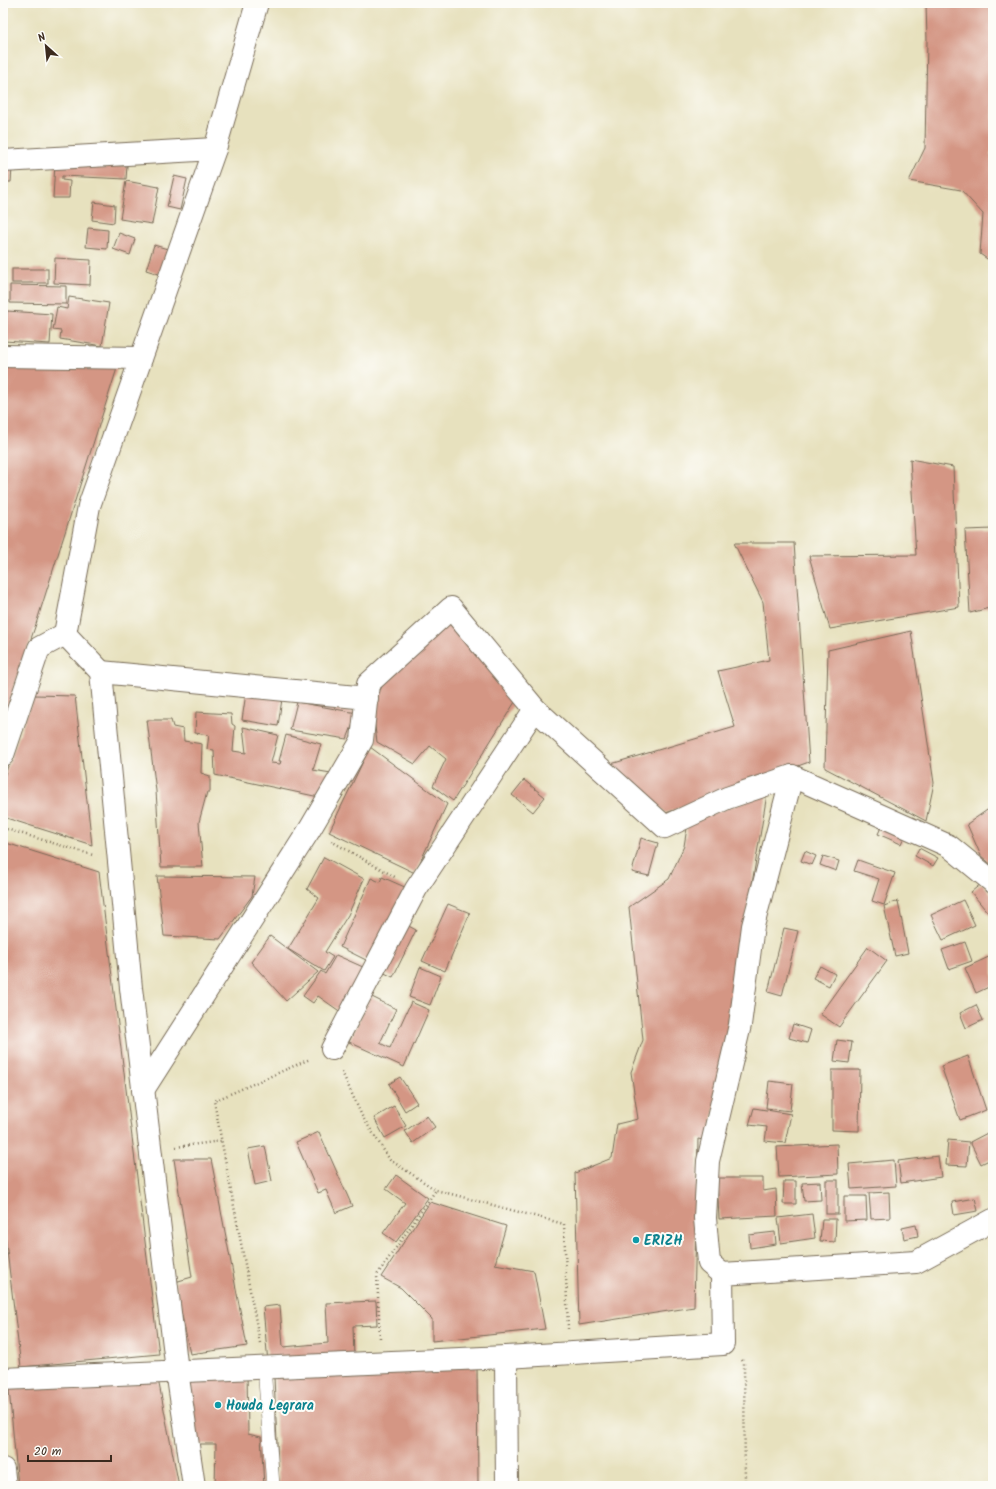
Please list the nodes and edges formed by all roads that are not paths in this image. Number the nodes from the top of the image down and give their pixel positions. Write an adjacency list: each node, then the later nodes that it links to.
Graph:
1 (257, 3): 2 (street)
2 (215, 149): 3 (street); 5 (street)
3 (3, 161)
4 (3, 356): 5 (street)
5 (141, 358): 6 (street)
6 (64, 634): 7 (street); 10 (street)
7 (101, 672): 8 (street); 14 (street)
8 (367, 698): 9 (street); 14 (street)
9 (535, 709): 11 (street); 13 (street)
10 (3, 754)
11 (792, 776): 12 (street); 16 (street)
12 (993, 882)
13 (332, 1049)
14 (143, 1090): 19 (street)
15 (993, 1220): 16 (street)
16 (722, 1274): 17 (street)
17 (506, 1357): 18 (street); 25 (street)
18 (264, 1367): 19 (street); 24 (lane)
19 (177, 1371): 20 (street); 23 (street)
20 (3, 1379)
21 (3, 1469): 22 (street)
22 (5, 1486)
23 (194, 1486)
24 (273, 1486)
25 (507, 1486)

